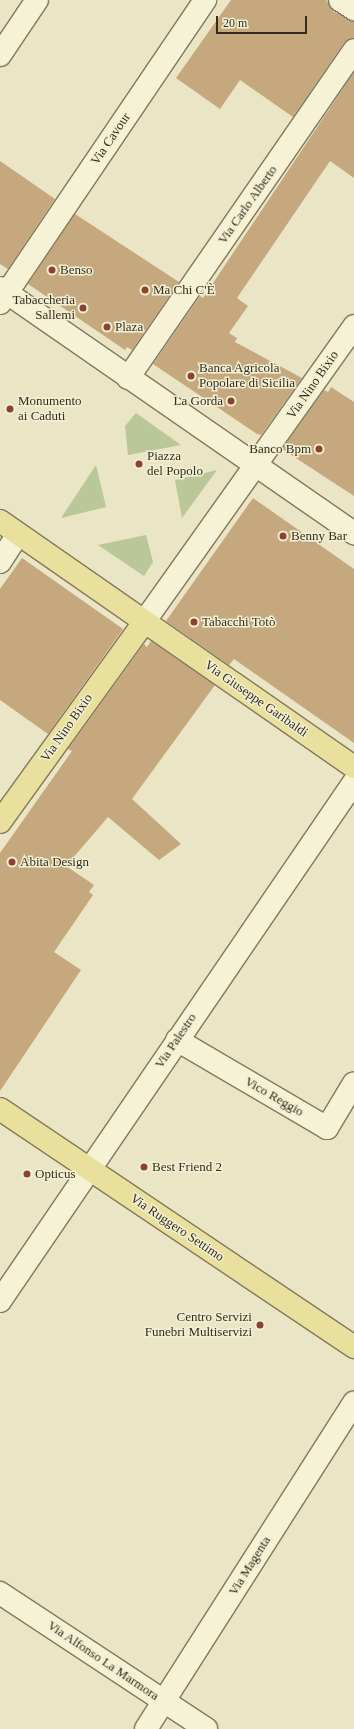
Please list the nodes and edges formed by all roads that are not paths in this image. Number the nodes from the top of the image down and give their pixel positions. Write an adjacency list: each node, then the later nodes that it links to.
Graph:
1 (37, 0): 6 (street)
2 (205, 0): 7 (street, Via Cavour)
3 (340, 0): 4 (street)
4 (354, 10)
5 (354, 50): 9 (street, Via Carlo Alberto)
6 (0, 55)
7 (6, 290): 9 (street)
8 (354, 326): 10 (street, Via Nino Bixio)
9 (128, 378): 10 (street)
10 (262, 472): 12 (street); 14 (street, Via Nino Bixio)
11 (0, 521): 13 (main road, Via Giuseppe Garibaldi)
12 (354, 533)
13 (9, 548): 14 (main road, Via Giuseppe Garibaldi)
14 (145, 629): 15 (main road, Via Giuseppe Garibaldi); 17 (main road, Via Nino Bixio)
15 (354, 767)
16 (354, 782): 18 (street, Via Palestro)
17 (0, 822)
18 (177, 1040): 19 (street, Vico Reggio); 21 (street, Via Palestro)
19 (354, 1083)
20 (0, 1109): 21 (main road, Via Ruggero Settimo)
21 (90, 1169): 22 (street, Via Palestro); 23 (main road, Via Ruggero Settimo)
22 (0, 1301)
23 (354, 1348)
24 (354, 1403): 26 (street, Via Magenta)
25 (0, 1593): 26 (street, Via Alfonso La Marmora)
26 (164, 1701): 27 (street, Via Magenta); 28 (street, Via Alfonso La Marmora)
27 (146, 1729)
28 (206, 1729)

